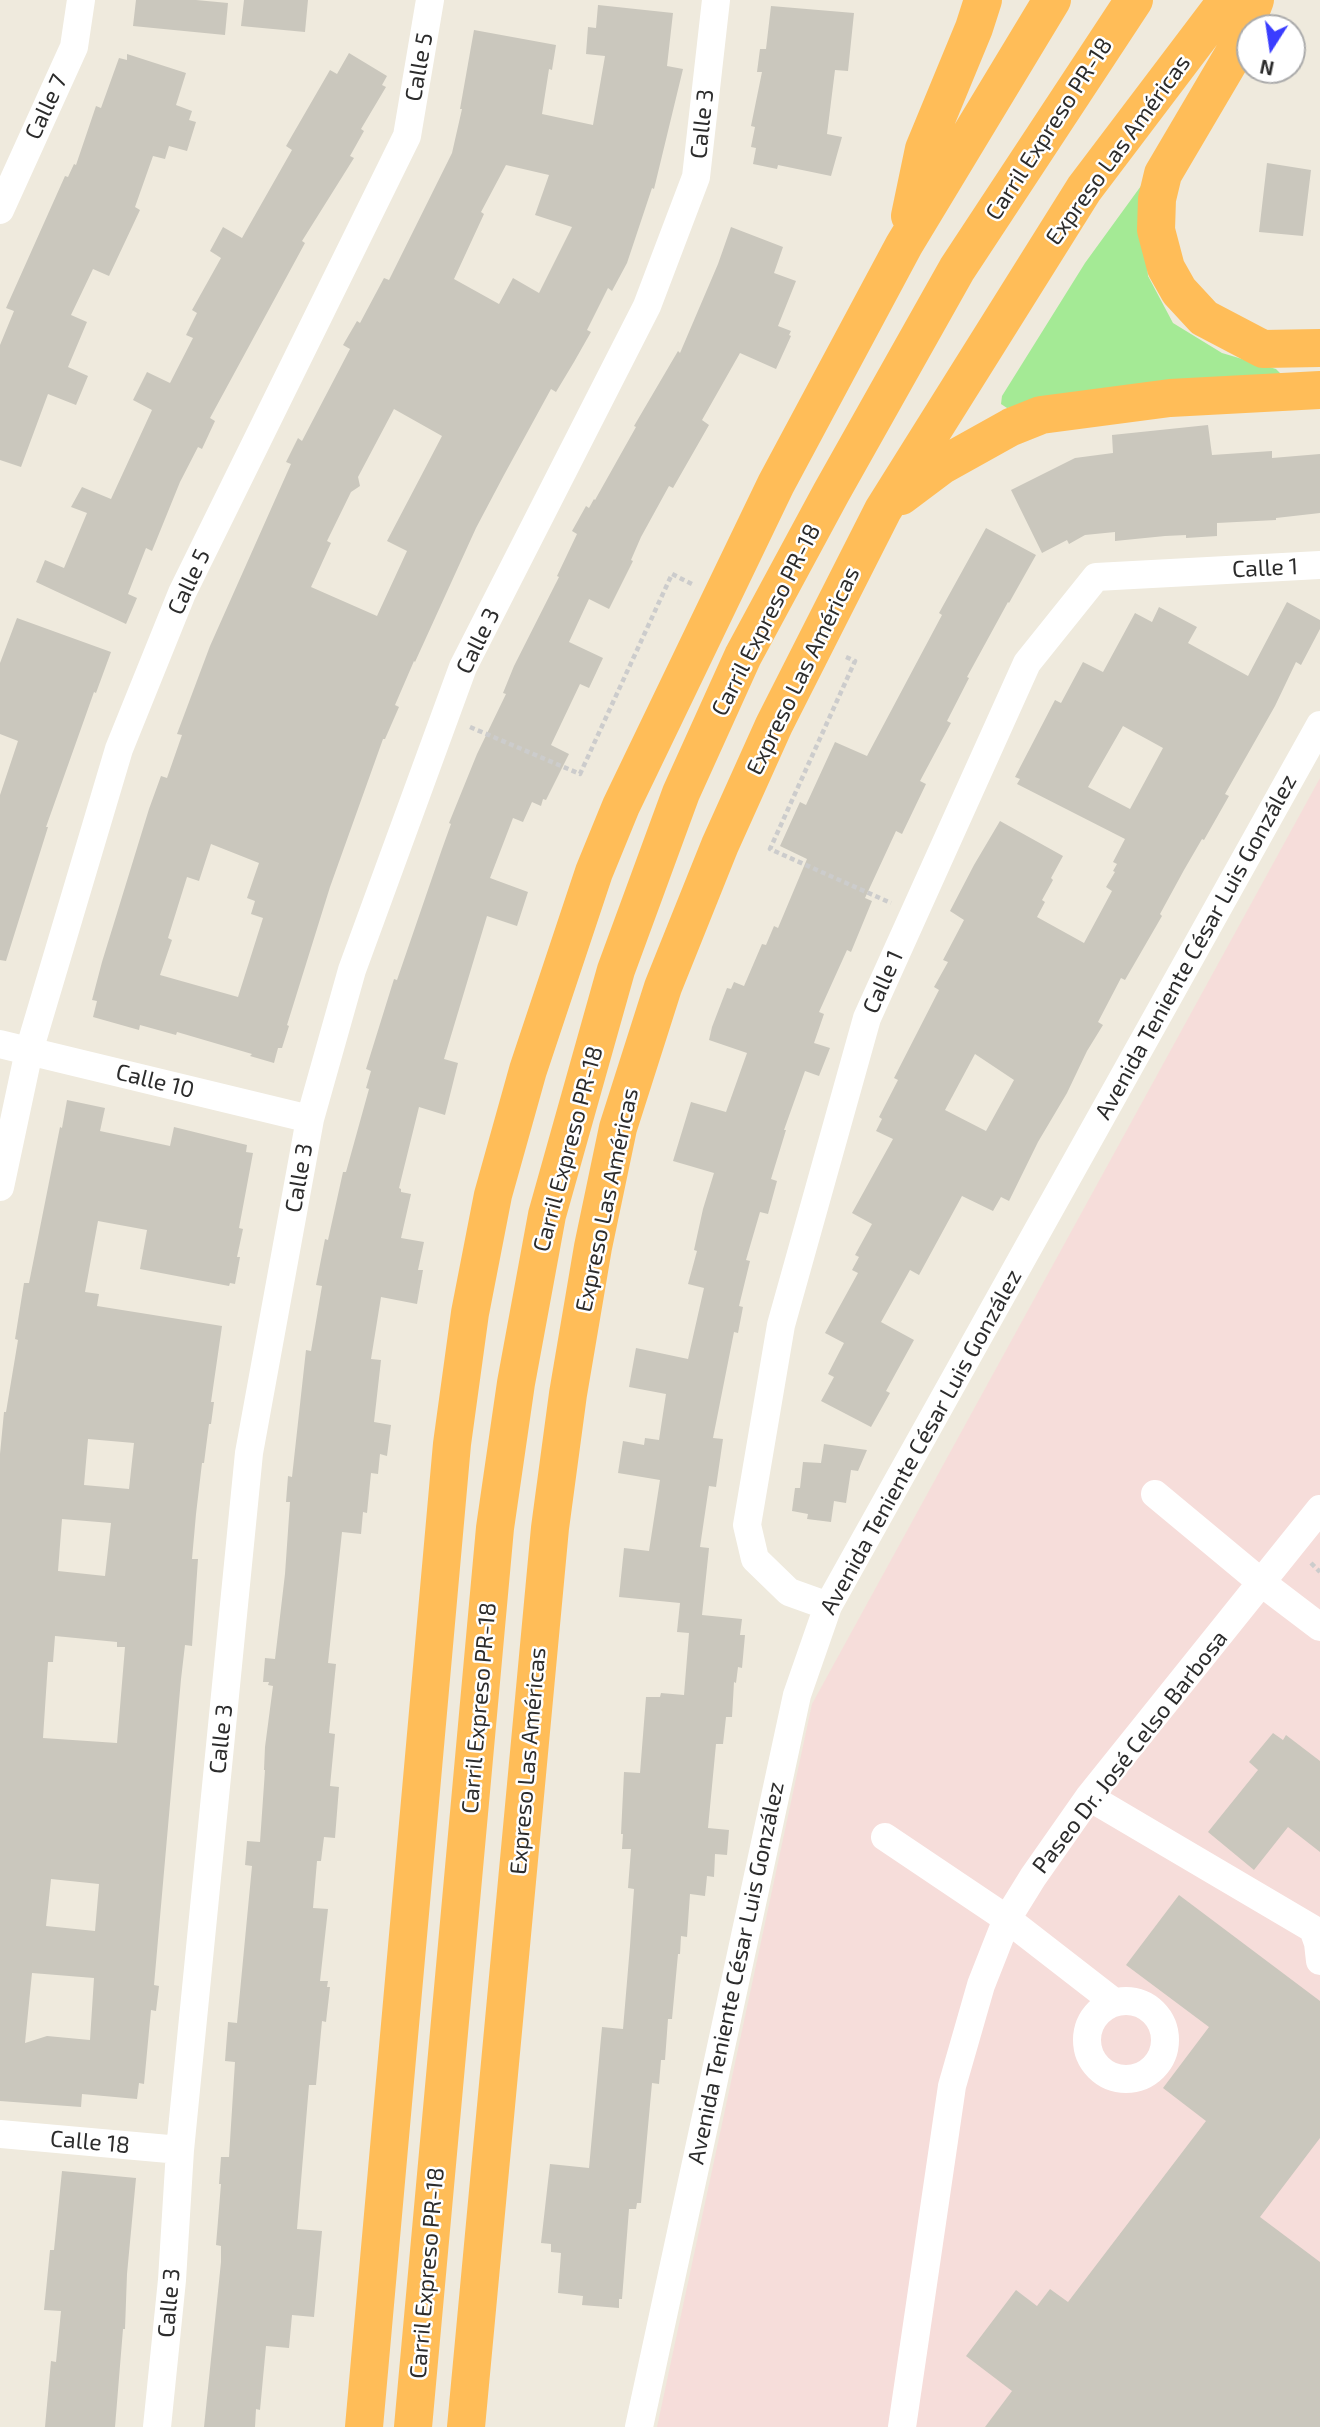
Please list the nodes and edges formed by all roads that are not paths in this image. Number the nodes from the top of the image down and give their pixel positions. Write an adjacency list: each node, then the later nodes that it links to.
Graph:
1 (81, 0): 9 (street, Calle 7)
2 (430, 0): 18 (street, Calle 5)
3 (716, 0): 19 (street, Calle 3)
4 (983, 0): 11 (highway)
5 (1052, 0): 11 (highway)
6 (1134, 0): 35 (highway, Carril Expreso PR-18)
7 (1227, 0): 14 (highway, Expreso Las Américas)
8 (1255, 0): 12 (highway)
9 (9, 170): 10 (street, Calle 7)
10 (0, 210)
11 (904, 245): 34 (highway)
12 (1320, 348)
13 (1320, 390): 14 (highway)
14 (883, 510): 36 (highway, Expreso Las Américas)
15 (1320, 565): 24 (street, Calle 1)
16 (1320, 725): 24 (street, Avenida Teniente César Luis González)
17 (0, 1044): 18 (street, Calle 10)
18 (29, 1051): 19 (street, Calle 10); 20 (street, Calle 5)
19 (310, 1119): 32 (street, Calle 3)
20 (0, 1187)
21 (1154, 1494): 23 (street)
22 (1320, 1509): 23 (street, Paseo Dr. José Celso Barbosa)
23 (1262, 1583): 25 (street); 26 (street, Paseo Dr. José Celso Barbosa)
24 (828, 1605): 37 (street, Avenida Teniente César Luis González)
25 (1320, 1627)
26 (1089, 1797): 28 (street, Paseo Dr. José Celso Barbosa); 29 (street)
27 (885, 1837): 28 (street)
28 (1007, 1919): 30 (street); 38 (street, Paseo Dr. José Celso Barbosa)
29 (1320, 1961)
30 (1114, 2002)
31 (0, 2134): 32 (street, Calle 18)
32 (180, 2150): 33 (street, Calle 3)
33 (157, 2427)
34 (364, 2427)
35 (413, 2427)
36 (466, 2427)
37 (639, 2427)
38 (902, 2427)

